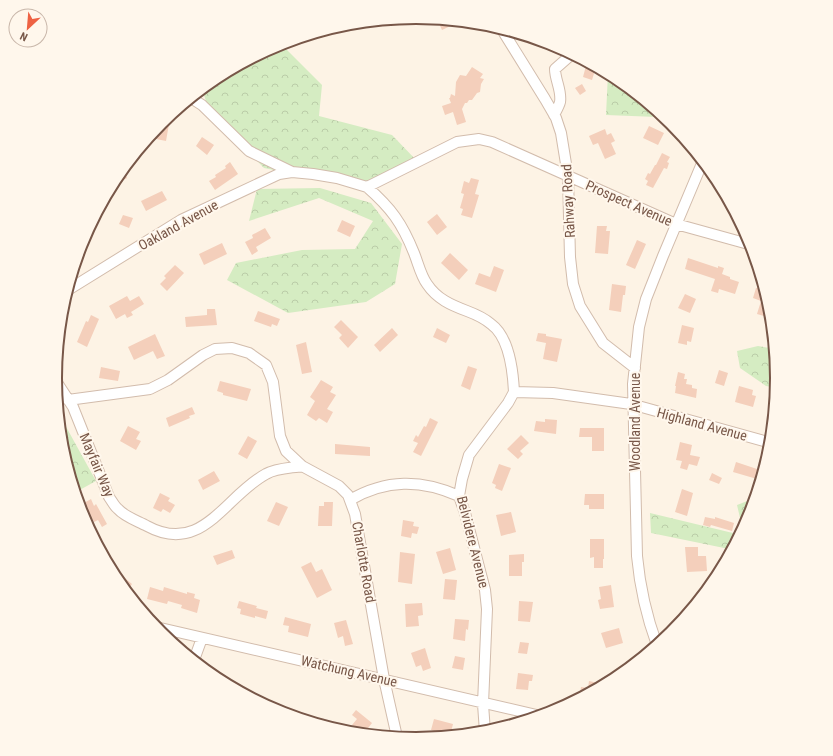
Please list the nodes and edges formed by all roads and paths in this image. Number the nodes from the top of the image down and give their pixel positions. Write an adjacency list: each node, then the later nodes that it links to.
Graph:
1 (506, 35): 4 (street, Rahway Road)
2 (567, 58): 4 (street)
3 (196, 101): 6 (street)
4 (554, 115): 7 (street, Rahway Road)
5 (701, 167): 9 (street, Woodland Avenue)
6 (292, 172): 8 (street); 11 (street, Oakland Avenue)
7 (568, 176): 8 (street, Prospect Avenue); 9 (street, Prospect Avenue); 12 (street, Rahway Road)
8 (367, 187): 14 (street)
9 (676, 224): 10 (street, Prospect Avenue); 12 (street, Woodland Avenue)
10 (744, 244)
11 (75, 286)
12 (635, 368): 16 (street, Woodland Avenue)
13 (63, 391): 15 (street, Mayfair Way)
14 (514, 392): 16 (street); 19 (street, Belvidere Avenue)
15 (68, 400): 18 (street); 18 (street, Mayfair Way)
16 (633, 405): 17 (street, Highland Avenue); 23 (street, Woodland Avenue)
17 (765, 441)
18 (302, 466): 20 (street)
19 (459, 496): 20 (street); 26 (street, Belvidere Avenue)
20 (350, 500): 25 (street, Charlotte Road)
21 (168, 630): 22 (street, Watchung Avenue)
22 (202, 638): 24 (street); 25 (street, Watchung Avenue)
23 (655, 639)
24 (196, 655)
25 (384, 679): 26 (street, Watchung Avenue); 29 (street, Charlotte Road)
26 (484, 702): 27 (street, Watchung Avenue); 28 (street, Belvidere Avenue)
27 (529, 713)
28 (486, 725)
29 (396, 731)

